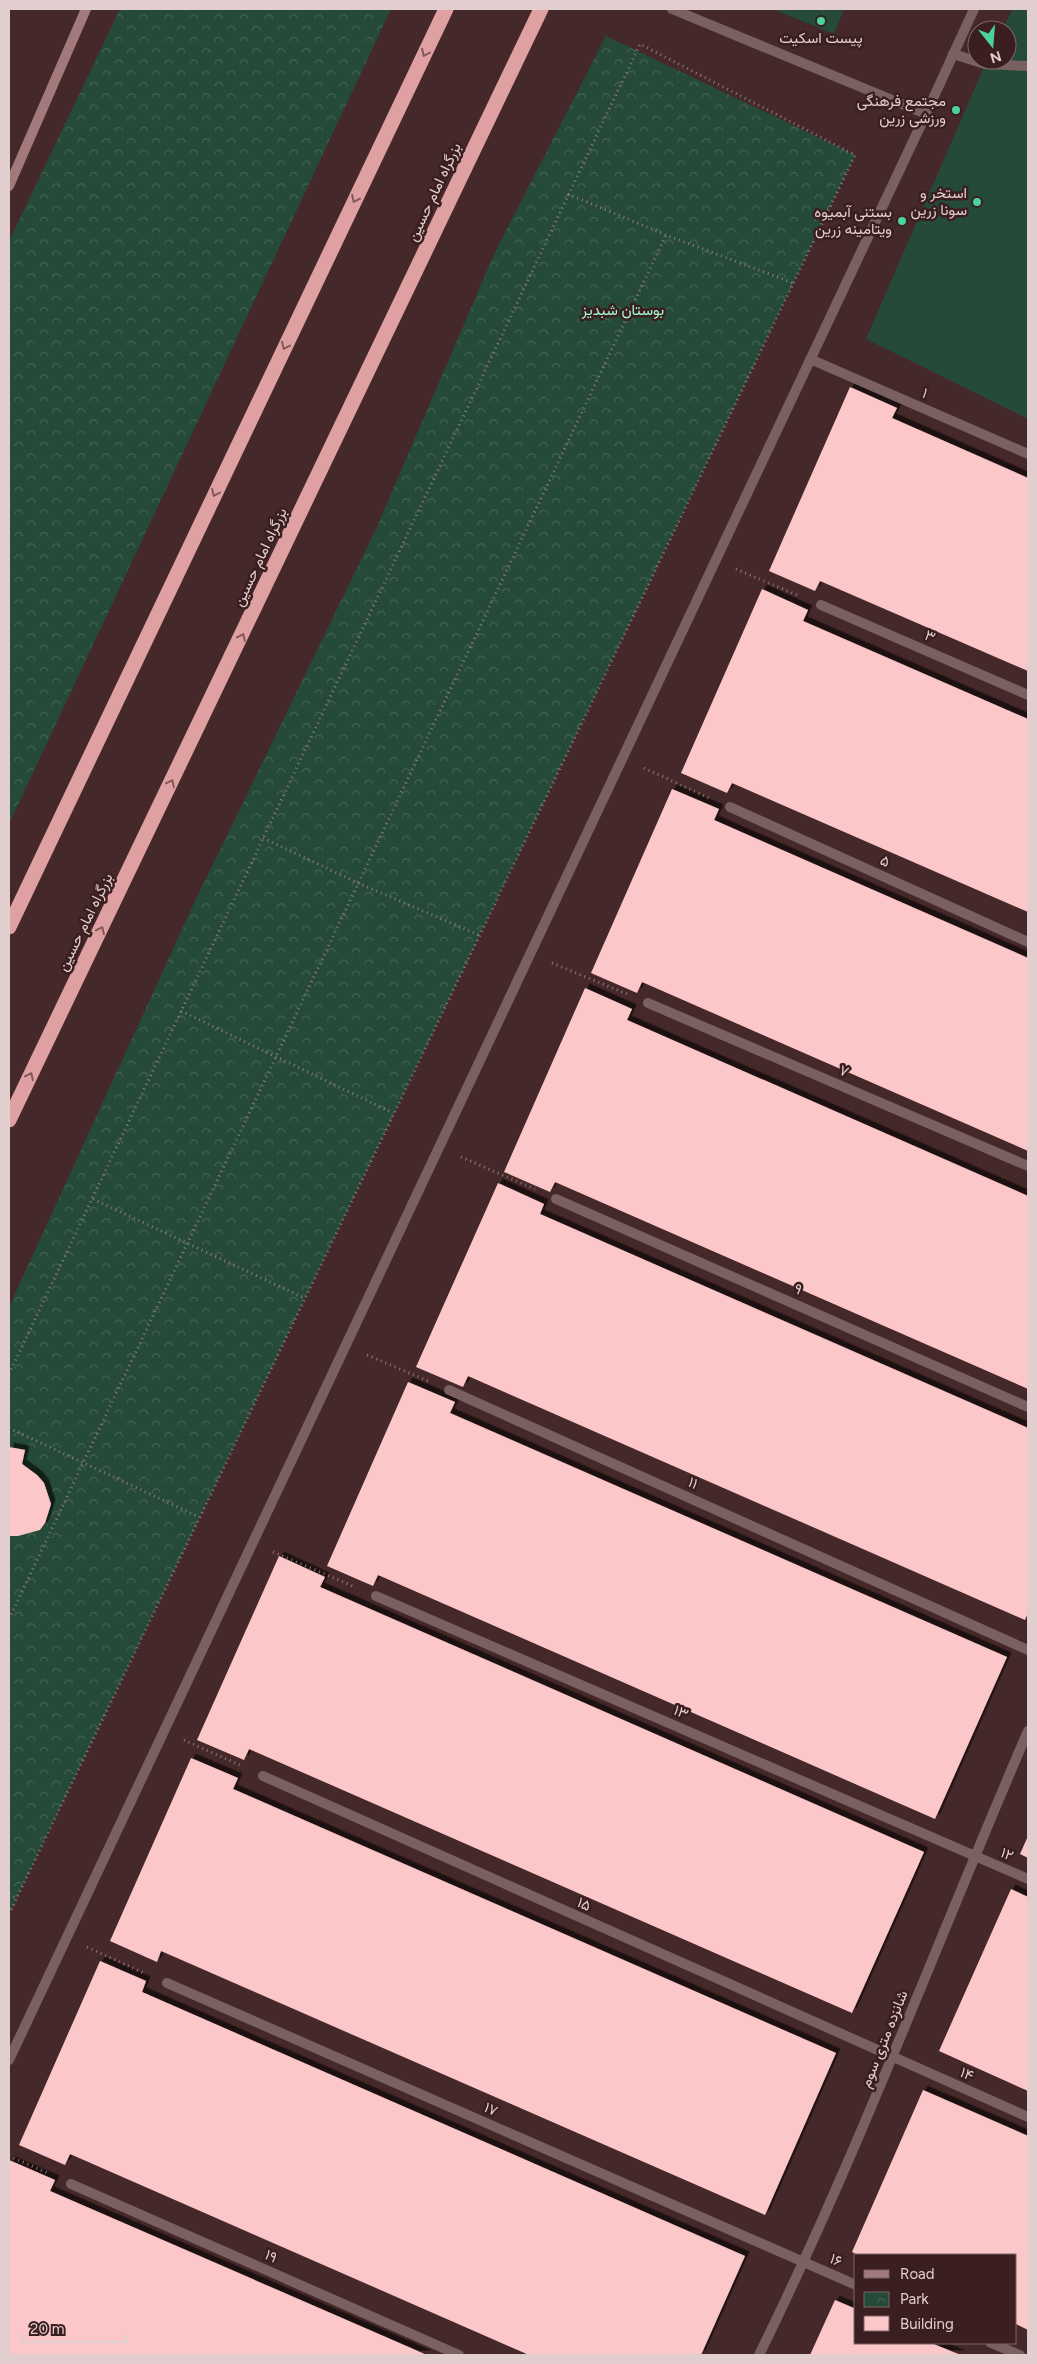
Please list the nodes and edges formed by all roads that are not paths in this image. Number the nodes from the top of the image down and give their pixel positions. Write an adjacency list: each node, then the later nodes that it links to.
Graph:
1 (86, 9): 9 (street)
2 (446, 9): 15 (highway, one-way to 15)
3 (541, 9): 18 (highway, بزرگراه امام حسین, one-way to 3)
4 (672, 9): 8 (street)
5 (974, 9): 6 (street)
6 (953, 54): 7 (street); 8 (street)
7 (1028, 66)
8 (926, 114): 10 (street)
9 (9, 186)
10 (810, 360): 11 (street, ۱); 31 (street)
11 (1028, 454)
12 (821, 606): 13 (street, ۳)
13 (1028, 695)
14 (730, 807): 16 (street, ۵)
15 (9, 927)
16 (1028, 942)
17 (648, 1003): 19 (street, ۷)
18 (9, 1120)
19 (1028, 1166)
20 (556, 1199): 22 (street, ۹)
21 (449, 1390): 24 (street, ۱۱)
22 (1028, 1407)
23 (376, 1596): 27 (street, ۱۳)
24 (1028, 1650)
25 (1028, 1731): 27 (street, شانزده متری سوم)
26 (263, 1776): 30 (street, ۱۵)
27 (974, 1856): 28 (street, ۱۲); 30 (street, شانزده متری سوم)
28 (1028, 1879)
29 (167, 1983): 34 (street, ۱۷)
30 (893, 2058): 32 (street, ۱۴); 34 (street, شانزده متری سوم)
31 (9, 2060)
32 (1028, 2117)
33 (71, 2184): 37 (street, ۱۹)
34 (804, 2263): 35 (street, ۱۶); 38 (street, شانزده متری سوم)
35 (854, 2284)
36 (993, 2344): 39 (street)
37 (459, 2355)
38 (759, 2355)
39 (1020, 2355)

